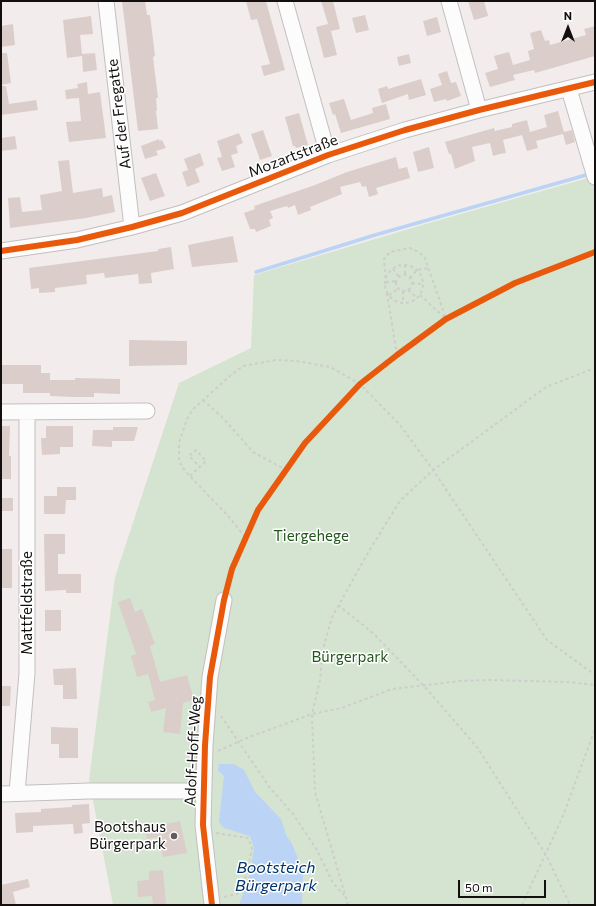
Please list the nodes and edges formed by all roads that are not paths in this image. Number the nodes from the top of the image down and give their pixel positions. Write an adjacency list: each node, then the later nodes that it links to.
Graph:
1 (106, 1): 9 (street, Auf der Fregatte)
2 (285, 1): 7 (street)
3 (449, 1): 6 (street)
4 (595, 82): 5 (street, Mozartstraße)
5 (569, 89): 6 (street, Mozartstraße); 8 (street)
6 (479, 110): 7 (street, Mozartstraße)
7 (328, 155): 9 (street, Mozartstraße)
8 (595, 177)
9 (132, 227): 10 (street, Mozartstraße)
10 (1, 251)
11 (147, 411): 13 (street)
12 (1, 412): 13 (street)
13 (27, 412): 16 (street, Mattfeldstraße)
14 (224, 600): 15 (street, Adolf-Hoff-Weg)
15 (203, 792): 16 (street); 18 (street, Adolf-Hoff-Weg)
16 (17, 793): 17 (street)
17 (1, 794)
18 (211, 901)

